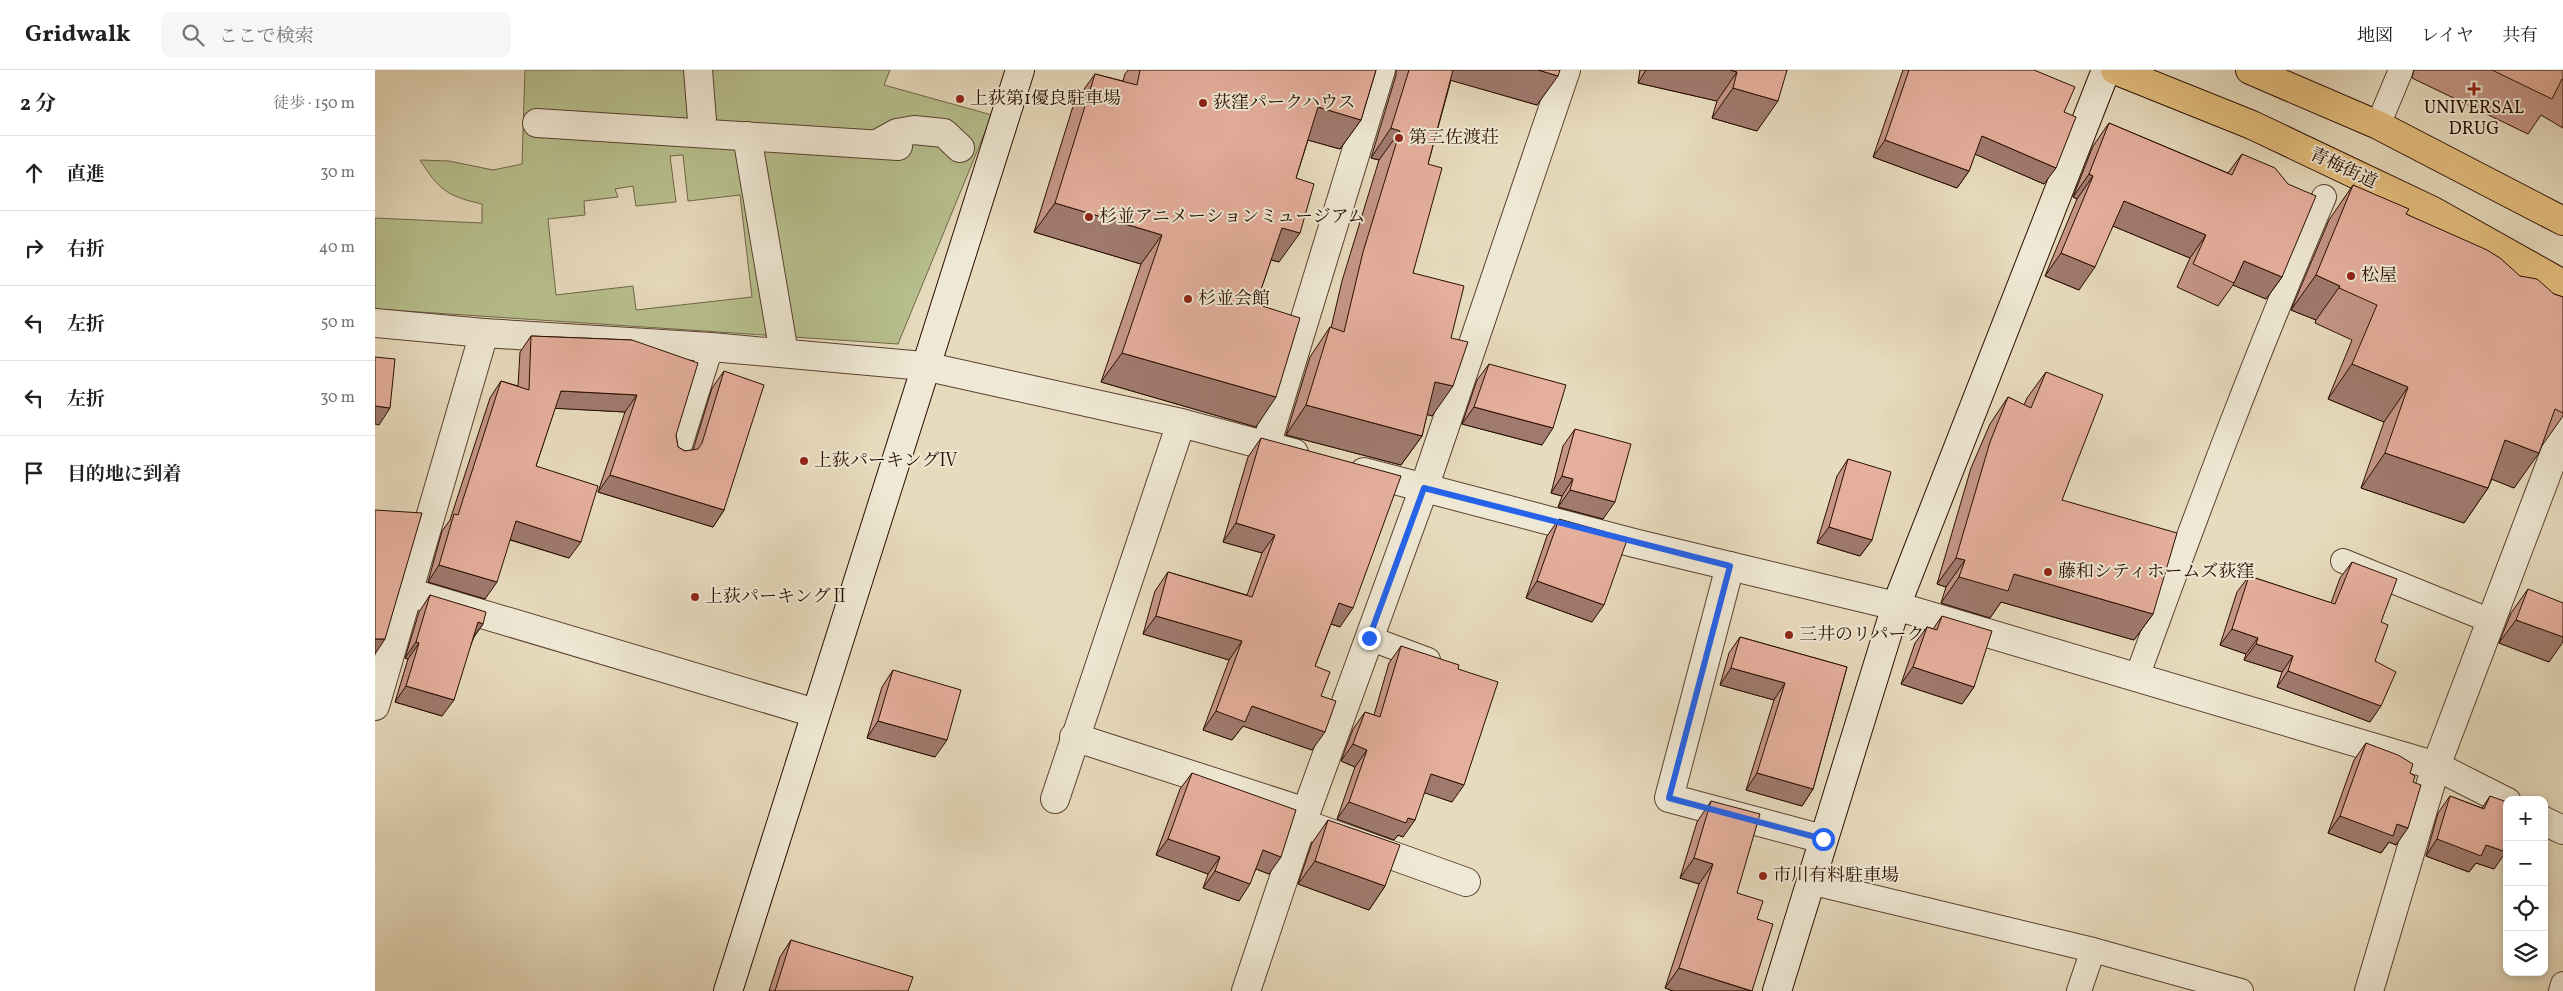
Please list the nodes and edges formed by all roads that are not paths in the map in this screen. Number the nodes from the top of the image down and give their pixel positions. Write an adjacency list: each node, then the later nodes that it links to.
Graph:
1 (698, 70): 11 (street)
2 (1020, 70): 13 (street)
3 (1381, 70): 24 (street)
4 (1566, 70): 26 (street)
5 (2106, 70): 30 (street)
6 (2115, 70): 16 (main road, 青梅街道)
7 (2250, 70): 10 (main road)
8 (2401, 70): 10 (lane)
9 (537, 123): 11 (street)
10 (2378, 125): 15 (main road)
11 (703, 133): 12 (street)
12 (747, 136): 13 (street); 20 (street)
13 (994, 150): 21 (street)
14 (2324, 197): 34 (lane)
15 (2563, 221)
16 (2563, 284)
17 (375, 323): 18 (street)
18 (484, 333): 19 (street); 29 (street)
19 (711, 347): 20 (street); 25 (lane)
20 (784, 353): 21 (street)
21 (924, 366): 22 (street); 36 (street)
22 (1181, 423): 24 (street); 37 (street)
23 (2563, 431): 31 (street)
24 (1266, 446): 26 (street)
25 (677, 455)
26 (1424, 488): 28 (street); 32 (street)
27 (2343, 561): 31 (lane)
28 (1730, 566): 30 (street); 44 (street)
29 (408, 592): 35 (street); 36 (street)
30 (1897, 606): 34 (street); 44 (street)
31 (2491, 621): 38 (street)
32 (1369, 638): 33 (lane); 41 (street)
33 (1452, 669)
34 (2137, 677): 38 (street)
35 (377, 696)
36 (815, 713): 49 (street)
37 (1075, 737): 39 (street); 41 (street)
38 (2436, 766): 40 (street); 54 (street)
39 (1055, 799)
40 (2503, 800)
41 (1304, 818): 45 (street); 50 (street)
42 (2548, 822): 43 (street)
43 (2563, 830)
44 (1823, 839): 46 (street)
45 (1466, 882)
46 (1810, 882): 47 (lane); 51 (street)
47 (2093, 950): 52 (lane); 53 (lane)
48 (2563, 984): 55 (lane)
49 (728, 991)
50 (1246, 991)
51 (1777, 991)
52 (2079, 991)
53 (2241, 991)
54 (2369, 991)
55 (2561, 991)

